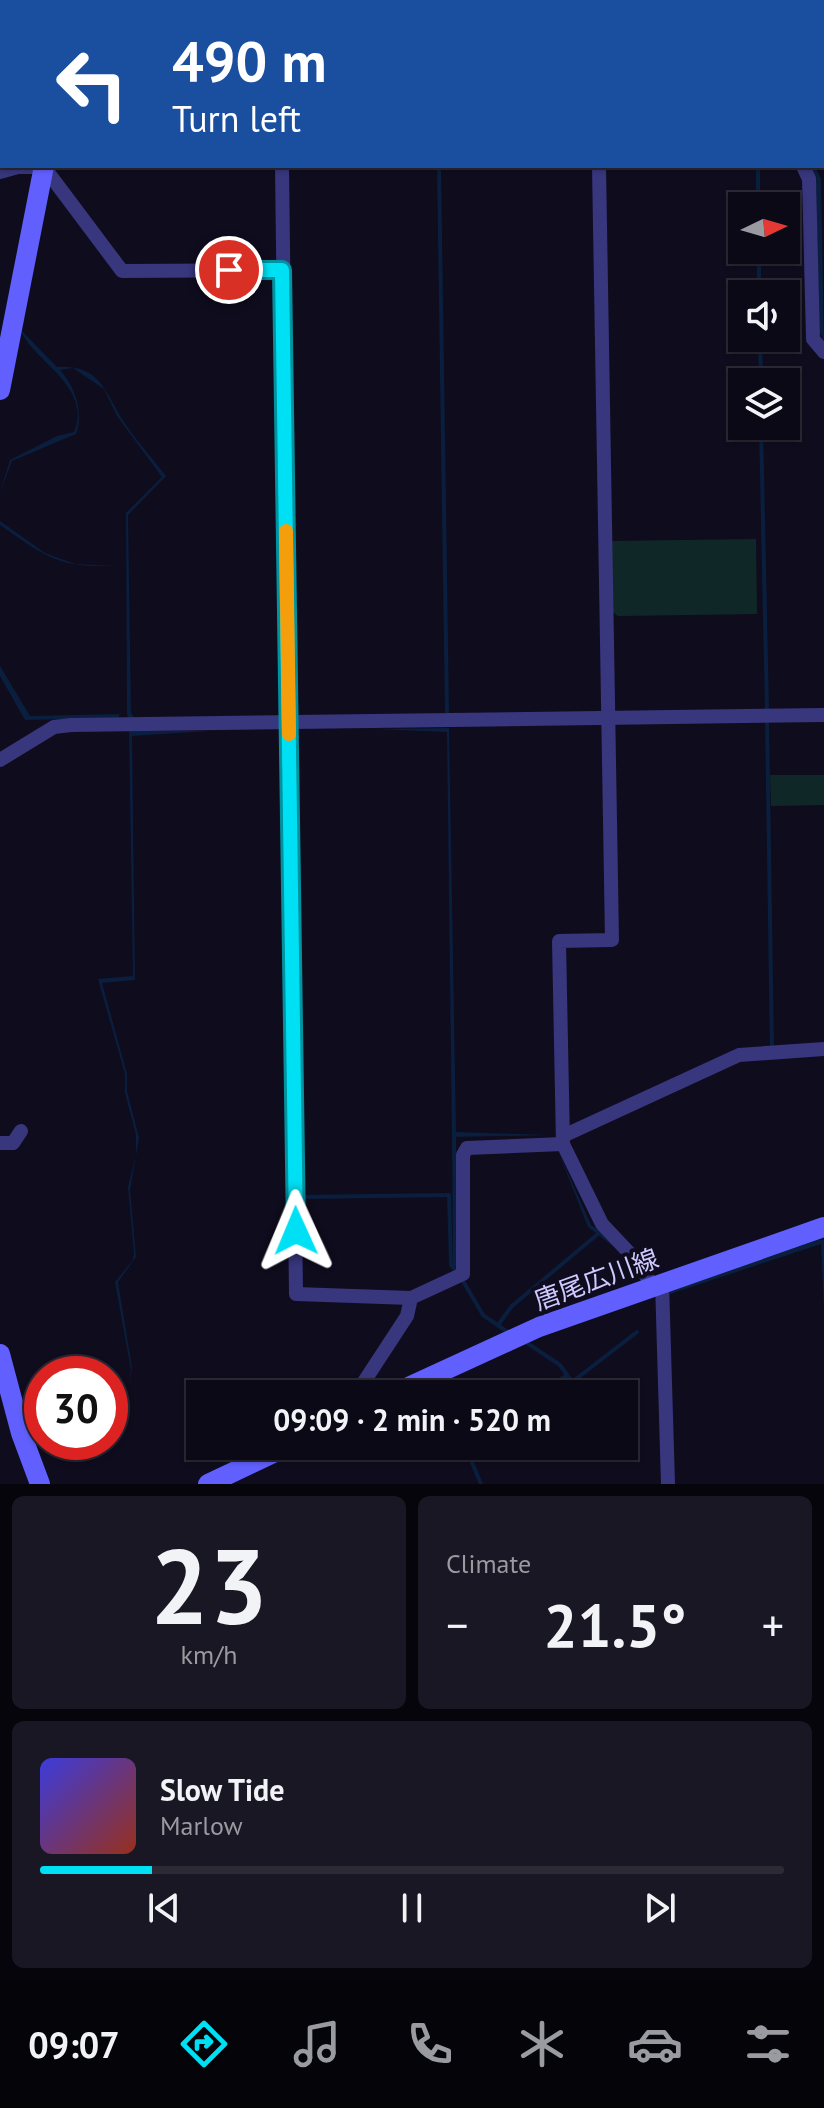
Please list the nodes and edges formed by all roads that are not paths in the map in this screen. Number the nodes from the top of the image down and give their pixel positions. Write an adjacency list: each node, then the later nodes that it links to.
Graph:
1 (44, 168): 8 (main road)
2 (45, 168): 6 (street)
3 (282, 168): 6 (street)
4 (599, 168): 10 (street)
5 (804, 168): 7 (street)
6 (282, 270): 11 (street)
7 (824, 352)
8 (0, 390)
9 (824, 715): 10 (street)
10 (609, 718): 11 (street); 15 (street)
11 (289, 722): 12 (street); 19 (street)
12 (0, 760)
13 (824, 1049): 15 (street)
14 (21, 1131): 16 (street)
15 (563, 1140): 18 (street); 19 (street)
16 (0, 1143)
17 (824, 1227): 18 (main road, 唐尾広川線)
18 (657, 1284): 22 (main road, 唐尾広川線); 26 (street)
19 (411, 1298): 21 (street)
20 (0, 1354): 24 (main road)
21 (365, 1380)
22 (424, 1380)
23 (259, 1460): 25 (main road)
24 (40, 1484)
25 (208, 1484)
26 (668, 1484)

